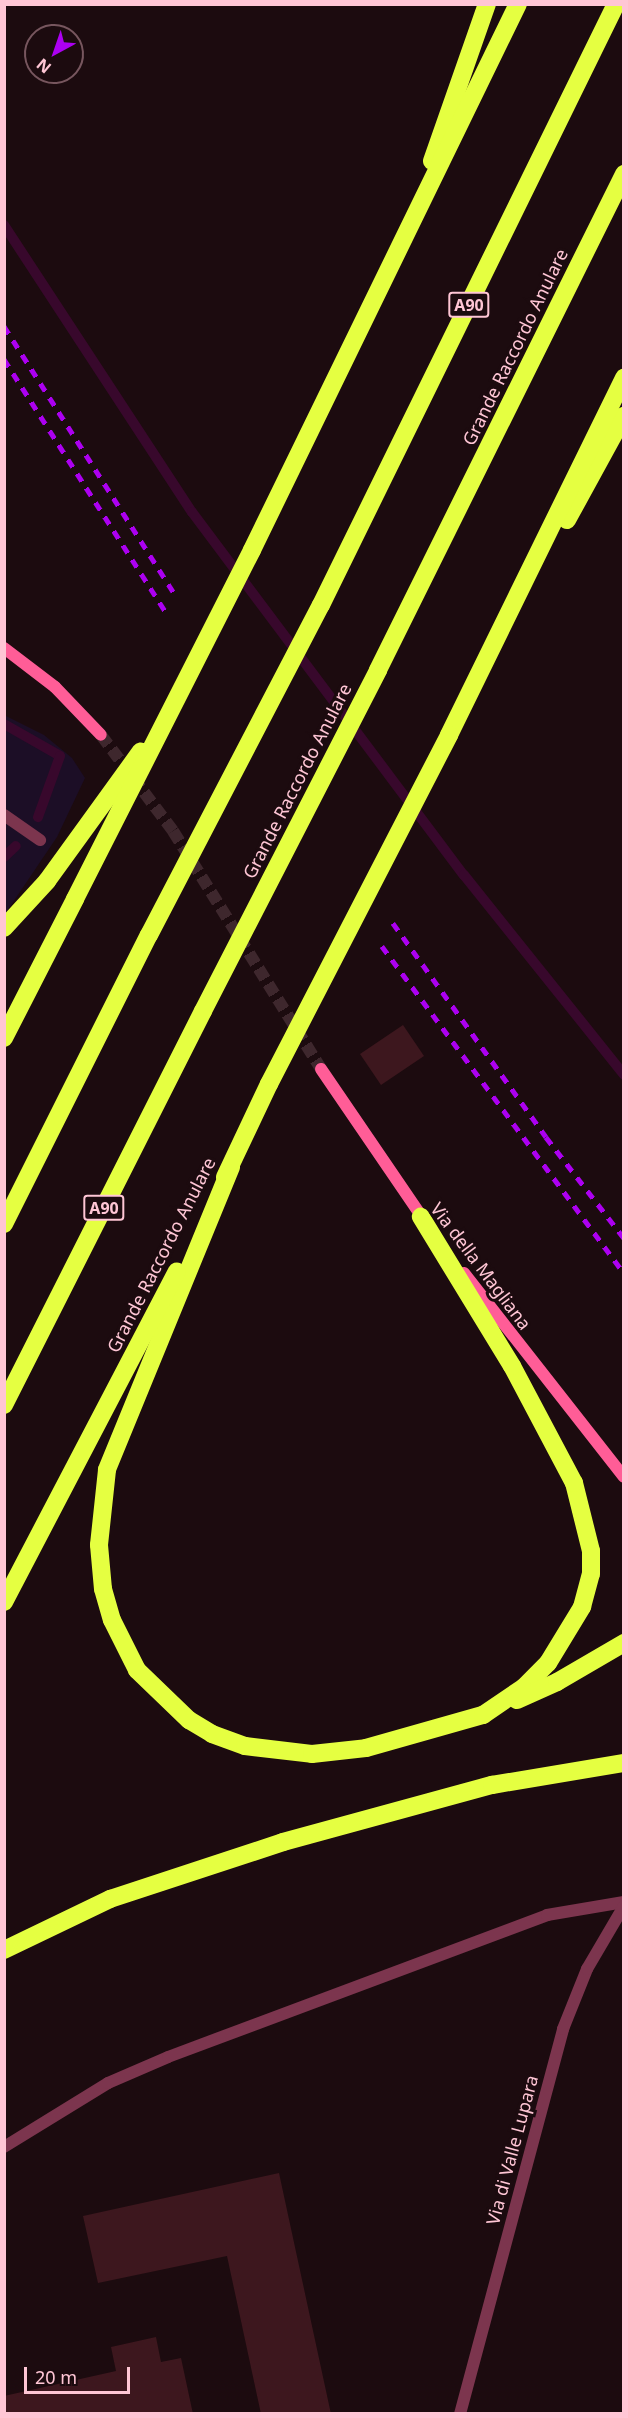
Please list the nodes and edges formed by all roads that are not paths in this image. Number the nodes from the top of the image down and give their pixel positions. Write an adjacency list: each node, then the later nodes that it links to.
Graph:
1 (487, 4): 5 (highway)
2 (518, 4): 5 (highway)
3 (616, 4): 19 (highway, A90, bridge)
4 (624, 174): 20 (highway, Grande Raccordo Anulare / A90, bridge)
5 (400, 251): 10 (highway, bridge)
6 (624, 378): 8 (highway, Grande Raccordo Anulare)
7 (624, 416): 8 (highway)
8 (504, 624): 17 (highway, Grande Raccordo Anulare, bridge)
9 (4, 648): 11 (main road)
10 (177, 701): 14 (highway, bridge); 15 (highway, bridge)
11 (101, 735)
12 (4, 815): 13 (street)
13 (40, 840)
14 (4, 928)
15 (4, 1038)
16 (321, 1069): 18 (main road, Via della Magliana)
17 (231, 1167): 22 (highway, Grande Raccordo Anulare); 24 (highway)
18 (421, 1217): 21 (main road, Via della Magliana); 24 (highway)
19 (4, 1224)
20 (4, 1405)
21 (624, 1477)
22 (4, 1602)
23 (624, 1643): 24 (highway)
24 (483, 1715)
25 (624, 1763): 27 (highway)
26 (624, 1904): 28 (street); 29 (street, Via di Valle Lupara)
27 (4, 1950)
28 (4, 2147)
29 (460, 2414)

